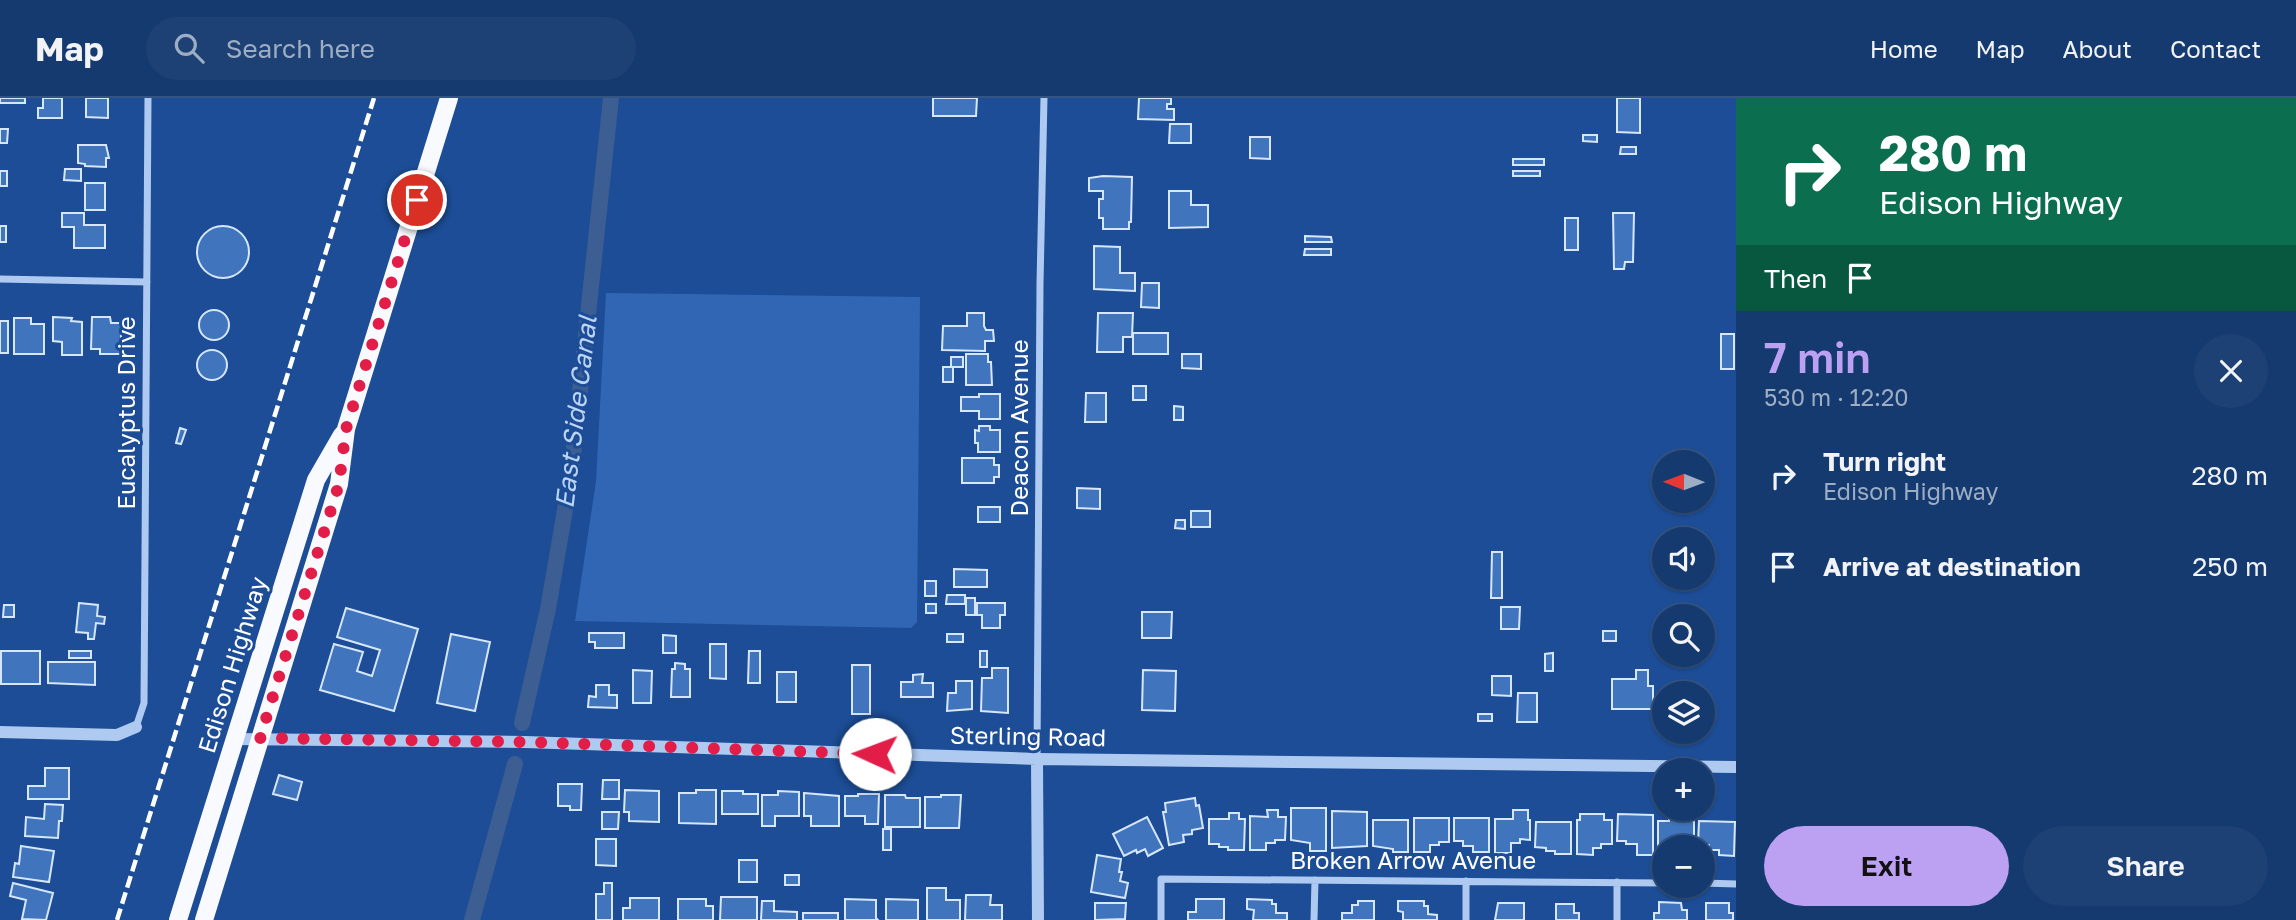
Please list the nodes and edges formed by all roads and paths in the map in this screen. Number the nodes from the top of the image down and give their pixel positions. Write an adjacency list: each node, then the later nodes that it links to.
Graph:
1 (148, 98): 5 (street, Eucalyptus Drive)
2 (449, 98): 6 (main road, Edison Highway)
3 (1044, 98): 11 (street, Deacon Avenue)
4 (0, 279): 5 (street)
5 (147, 282): 7 (street, Eucalyptus Drive)
6 (346, 429): 9 (main road, Edison Highway); 10 (main road, Edison Highway)
7 (136, 727): 8 (street)
8 (0, 732)
9 (260, 738): 10 (street, Sterling Road); 11 (street, Sterling Road); 20 (main road, Edison Highway)
10 (235, 739): 19 (main road, Edison Highway)
11 (1037, 759): 12 (street, Sterling Road); 21 (street)
12 (1736, 767)
13 (1315, 880): 14 (street, Broken Arrow Avenue); 22 (street, Broken Arrow Avenue); 23 (street)
14 (1466, 881): 15 (street, Broken Arrow Avenue); 24 (street)
15 (1617, 882): 16 (street, Broken Arrow Avenue); 25 (street)
16 (1652, 883)
17 (1715, 883): 18 (street)
18 (1736, 884)
19 (178, 920)
20 (204, 920)
21 (1038, 920)
22 (1161, 920)
23 (1314, 920)
24 (1466, 920)
25 (1617, 920)

